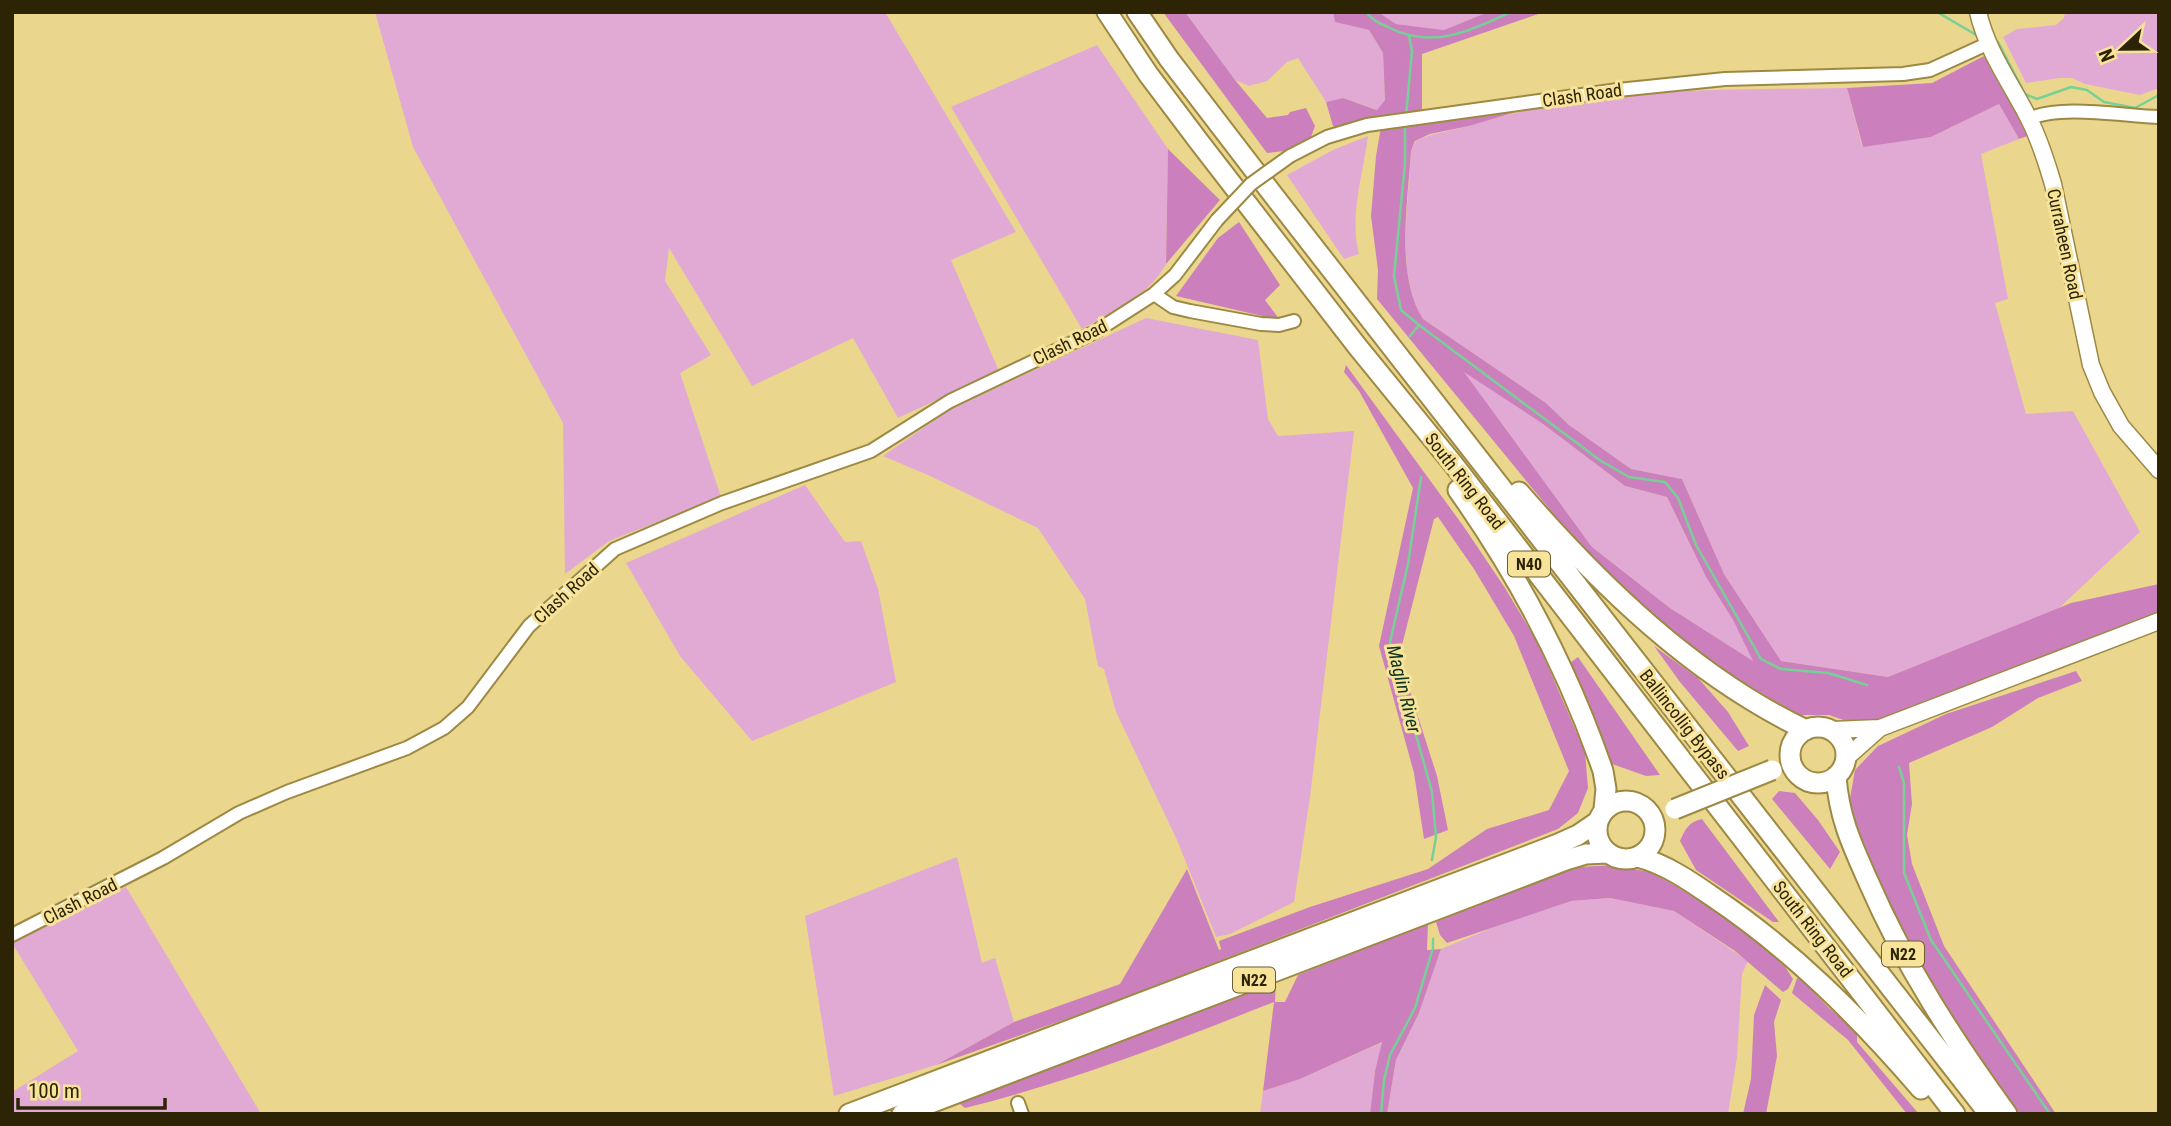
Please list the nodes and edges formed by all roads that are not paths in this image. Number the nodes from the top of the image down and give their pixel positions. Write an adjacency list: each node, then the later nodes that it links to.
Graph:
1 (1107, 12): 10 (highway, South Ring Road / N40)
2 (1137, 12): 9 (highway, N40)
3 (1978, 12): 4 (street, Curraheen Road)
4 (1984, 37): 6 (street, Curraheen Road); 7 (street, Clash Road, bridge)
5 (2159, 117): 6 (street)
6 (2029, 119): 11 (street, Curraheen Road)
7 (1154, 294): 8 (street); 27 (street, Clash Road)
8 (1294, 321)
9 (1381, 333): 14 (highway); 32 (highway, Ballincollig Bypass / N40)
10 (1357, 346): 23 (highway); 31 (highway, South Ring Road / N40)
11 (2159, 470)
12 (2159, 621): 13 (street)
13 (1880, 728): 15 (street); 17 (street)
14 (1806, 730): 15 (highway); 16 (highway, N22)
15 (1832, 730): 17 (highway)
16 (1792, 747): 18 (highway, N22); 19 (highway)
17 (1846, 758): 20 (highway)
18 (1772, 771): 19 (highway, N22); 22 (highway, N22, bridge)
19 (1798, 773): 20 (highway, N22)
20 (1836, 776): 33 (highway, N22)
21 (1643, 806): 22 (highway, N22); 23 (highway, N22); 24 (highway)
22 (1675, 809): 24 (highway, N22)
23 (1601, 815): 25 (highway); 28 (highway, N22)
24 (1655, 827): 26 (highway, N22)
25 (1607, 853): 26 (highway, N22); 29 (highway, N22)
26 (1638, 857): 30 (highway, N22)
27 (12, 935)
28 (849, 1114)
29 (902, 1114)
30 (1943, 1114)
31 (1955, 1114)
32 (1989, 1114)
33 (2007, 1114)

